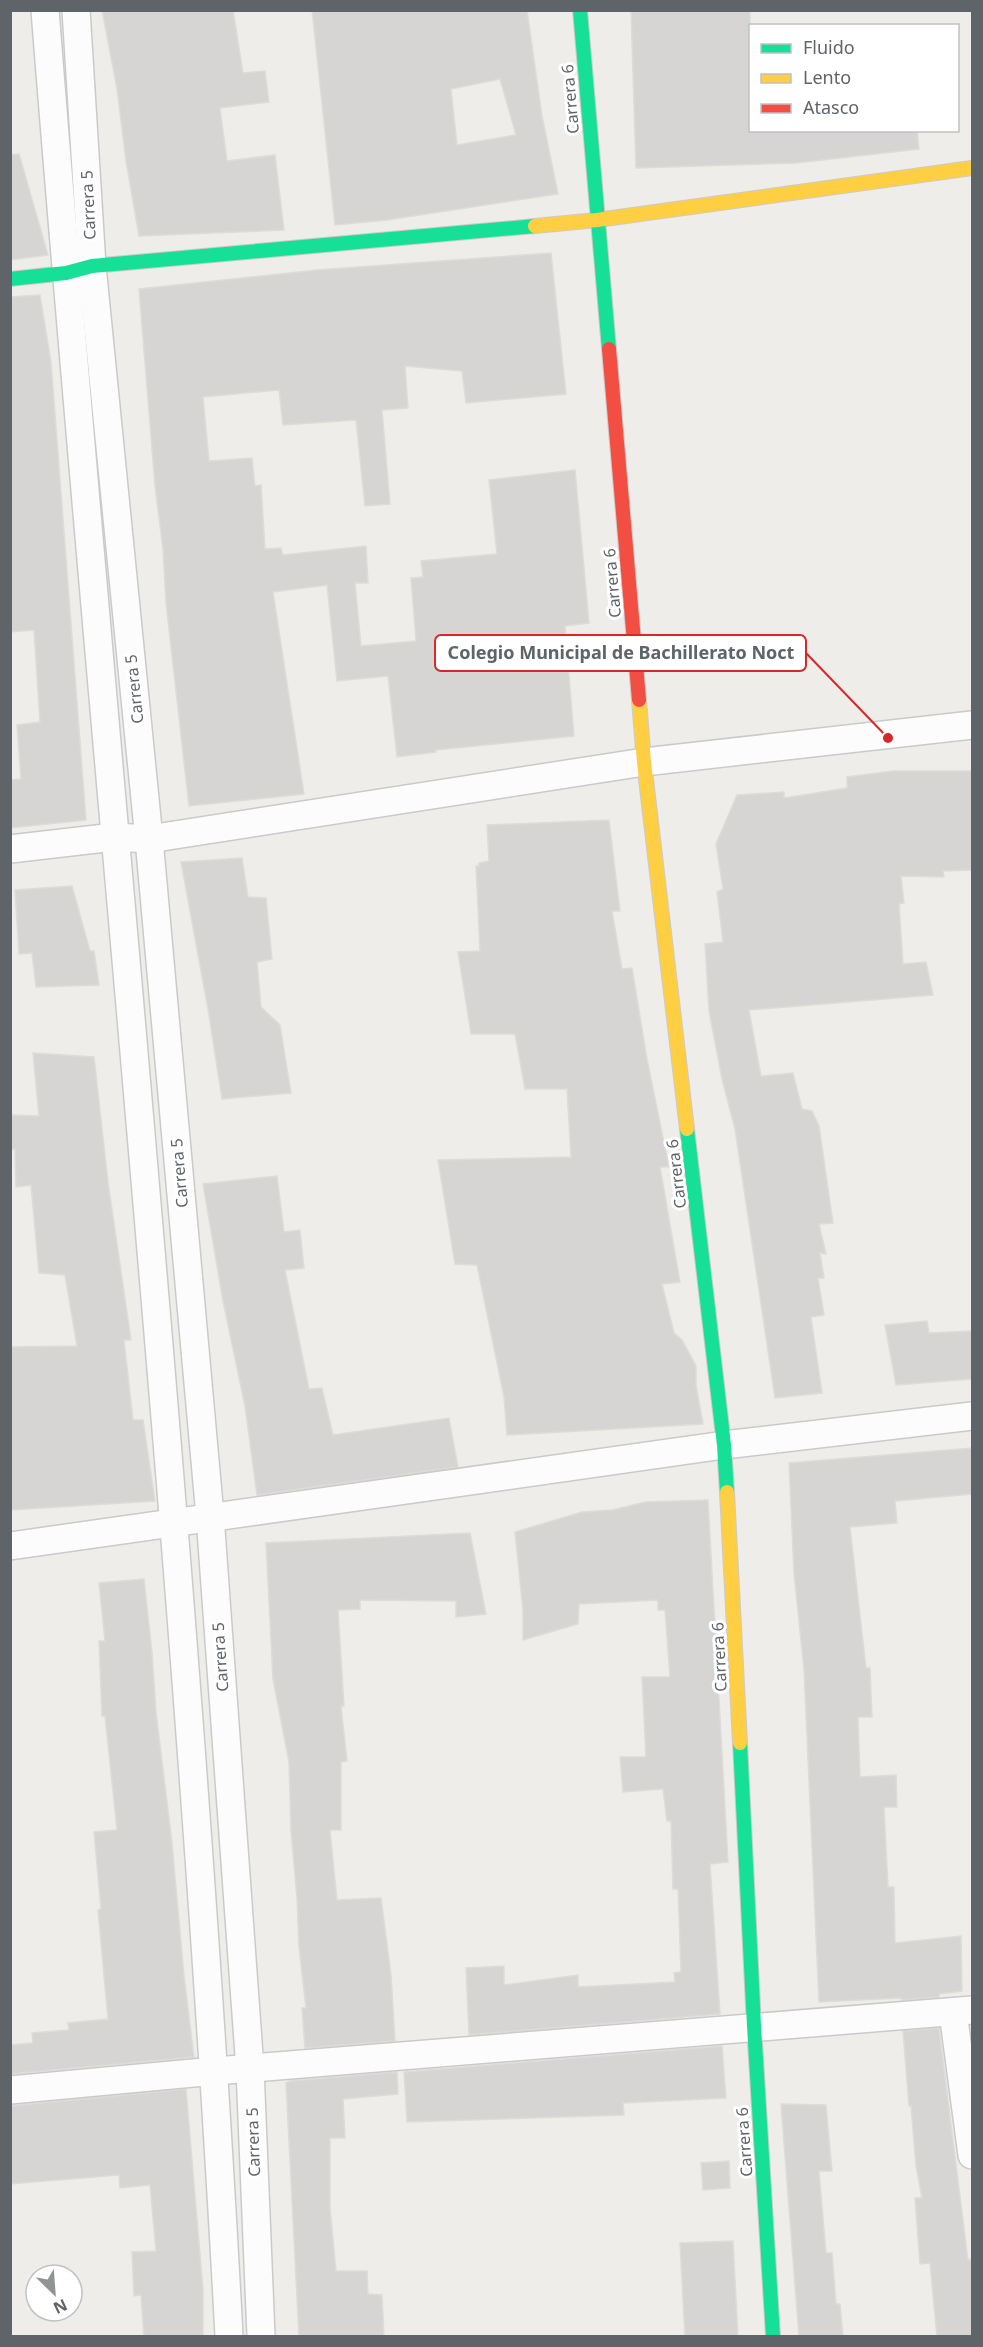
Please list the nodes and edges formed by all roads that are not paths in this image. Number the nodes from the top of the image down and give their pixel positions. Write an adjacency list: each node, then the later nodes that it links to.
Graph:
1 (45, 10): 7 (street, Carrera 5)
2 (76, 10): 6 (street, Carrera 5)
3 (580, 10): 5 (street, Carrera 6)
4 (972, 168): 5 (street)
5 (597, 220): 6 (street); 10 (street, Carrera 6)
6 (92, 266): 7 (street); 12 (street, Carrera 5)
7 (66, 273): 8 (street); 11 (street, Carrera 5)
8 (10, 279)
9 (972, 724): 10 (street)
10 (644, 762): 12 (street); 15 (street, Carrera 6)
11 (114, 837): 12 (street); 13 (street); 17 (street, Carrera 5)
12 (149, 839): 16 (street, Carrera 5)
13 (10, 849)
14 (972, 1416): 15 (street)
15 (724, 1444): 16 (street); 20 (street, Carrera 6)
16 (210, 1516): 17 (street); 21 (street, Carrera 5)
17 (174, 1521): 18 (street); 22 (street, Carrera 5)
18 (10, 1546)
19 (963, 2011): 20 (street); 24 (street)
20 (754, 2026): 21 (street); 27 (street, Carrera 6)
21 (250, 2069): 22 (street); 26 (street, Carrera 5)
22 (215, 2071): 23 (street); 25 (street, Carrera 5)
23 (10, 2090)
24 (972, 2155)
25 (230, 2337)
26 (261, 2337)
27 (773, 2337)

